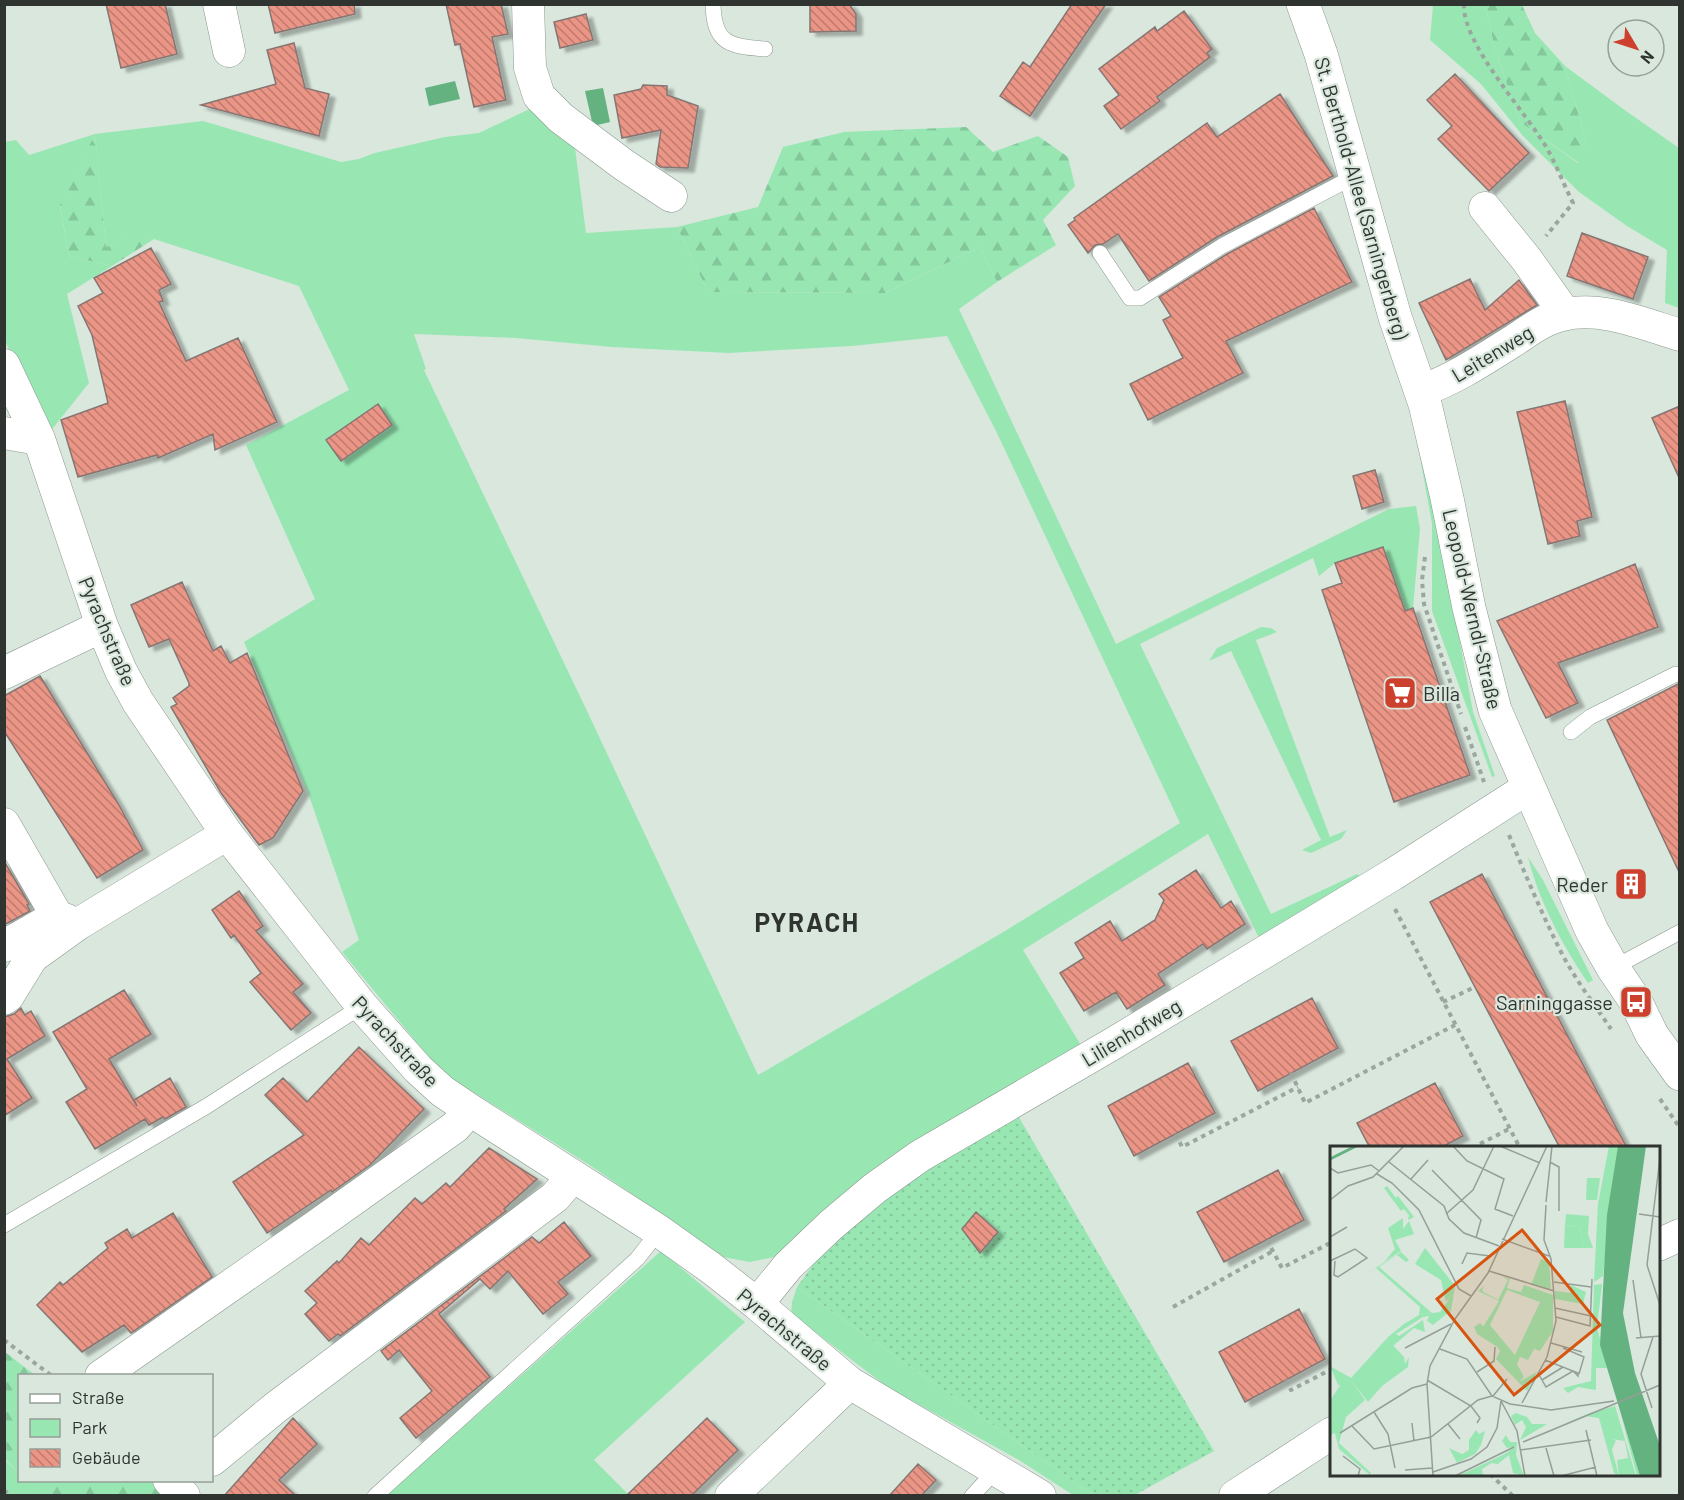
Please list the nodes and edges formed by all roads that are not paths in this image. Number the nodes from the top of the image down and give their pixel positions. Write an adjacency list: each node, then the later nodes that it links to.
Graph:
1 (219, 4): 6 (street)
2 (528, 4): 8 (street)
3 (713, 4): 5 (lane)
4 (1303, 4): 7 (street, St. Berthold-Allee (Sarningerberg))
5 (765, 49)
6 (229, 51)
7 (1355, 176): 10 (lane); 14 (street, St. Berthold-Allee (Sarningerberg))
8 (671, 196)
9 (1485, 208): 11 (street)
10 (1100, 253)
11 (1562, 315): 12 (street, Leitenweg); 14 (street, Leitenweg)
12 (1680, 335)
13 (4, 364): 16 (street, Pyrachstraße)
14 (1421, 391): 21 (street, Leopold-Werndl-Straße)
15 (4, 433): 16 (street)
16 (39, 439): 17 (street, Pyrachstraße)
17 (102, 626): 18 (street); 23 (street, Pyrachstraße)
18 (4, 673)
19 (1676, 674): 20 (lane)
20 (1571, 732)
21 (1528, 788): 27 (street, Leopold-Werndl-Straße); 37 (street, Lilienhofweg)
22 (4, 824): 24 (street)
23 (227, 834): 24 (street); 29 (street, Pyrachstraße)
24 (67, 920): 26 (street); 28 (street)
25 (1680, 932): 27 (lane)
26 (4, 945)
27 (1613, 968): 30 (street, Leopold-Werndl-Straße)
28 (4, 999)
29 (362, 1006): 31 (street, Pyrachstraße); 33 (lane)
30 (1680, 1074)
31 (470, 1110): 32 (street, Pyrachstraße); 38 (street)
32 (573, 1176): 34 (street, Pyrachstraße); 41 (street)
33 (4, 1225)
34 (659, 1231): 37 (street, Pyrachstraße); 43 (lane)
35 (1680, 1235): 36 (street)
36 (1660, 1245)
37 (757, 1304): 39 (street, Pyrachstraße)
38 (104, 1374)
39 (850, 1383): 42 (street, Pyrachstraße); 44 (street)
40 (1330, 1434): 47 (street)
41 (213, 1459)
42 (996, 1470): 45 (lane); 46 (street, Pyrachstraße)
43 (375, 1496)
44 (731, 1496)
45 (972, 1496)
46 (1040, 1496)
47 (1235, 1496)

